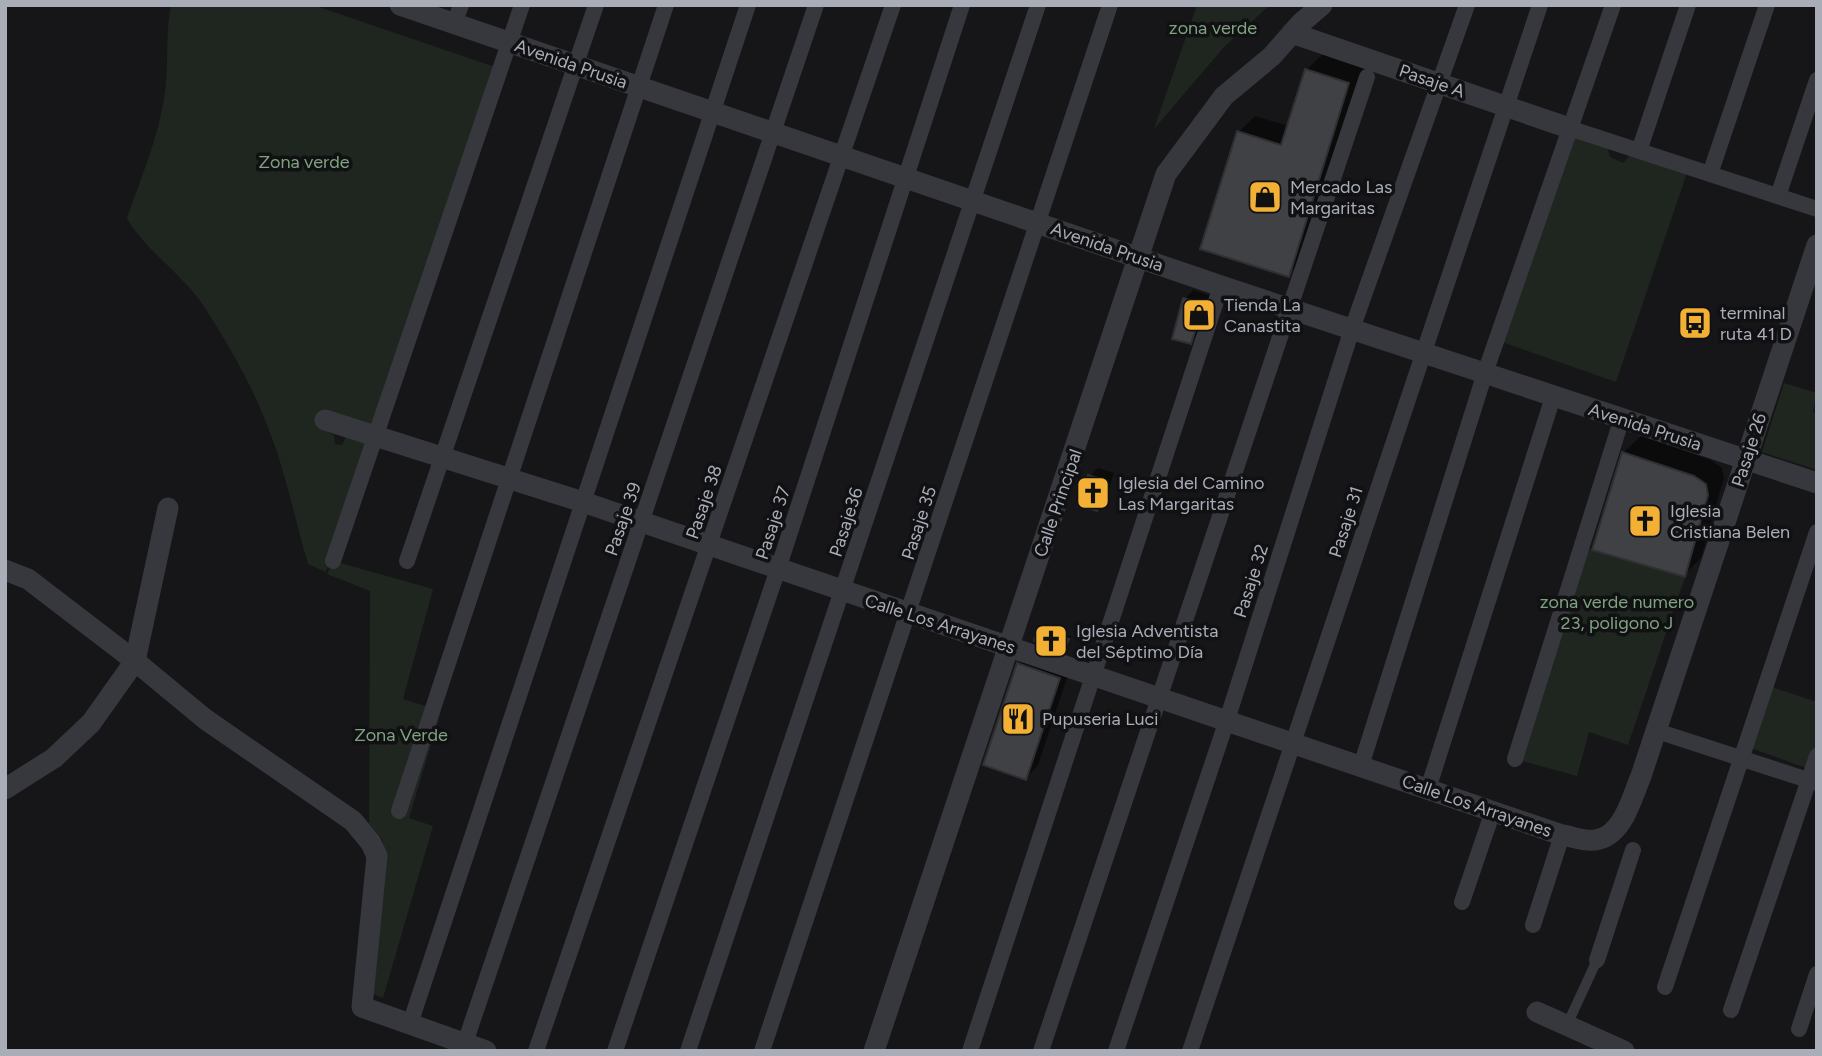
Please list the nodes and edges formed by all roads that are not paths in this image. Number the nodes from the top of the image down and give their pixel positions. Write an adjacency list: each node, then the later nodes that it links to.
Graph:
1 (400, 5): 17 (street, Avenida Prusia)
2 (522, 5): 19 (street)
3 (596, 5): 20 (street)
4 (666, 5): 24 (street)
5 (748, 5): 26 (street)
6 (816, 5): 28 (street, Pasaje 39)
7 (893, 5): 30 (street, Pasaje 38)
8 (962, 5): 32 (street, Pasaje 37)
9 (1038, 5): 34 (street, Pasaje36)
10 (1110, 5): 36 (street, Pasaje 35)
11 (1322, 5): 18 (street, Calle Principal)
12 (1467, 5): 23 (street, Pasaje 32)
13 (1540, 5): 25 (street, Pasaje 31)
14 (1613, 5): 27 (street)
15 (1688, 5): 29 (street)
16 (1767, 5): 31 (street)
17 (457, 15): 19 (street, Avenida Prusia)
18 (1292, 33): 23 (street, Pasaje A); 38 (street, Calle Principal)
19 (509, 43): 20 (street, Avenida Prusia); 47 (street)
20 (576, 65): 24 (street, Avenida Prusia); 48 (street)
21 (1367, 77): 40 (street)
22 (1817, 80): 33 (street)
23 (1440, 84): 25 (street, Pasaje A); 41 (street, Pasaje 32)
24 (638, 86): 26 (street, Avenida Prusia); 50 (street)
25 (1506, 106): 27 (street, Pasaje A); 42 (street, Pasaje 31)
26 (712, 112): 28 (street, Avenida Prusia); 52 (street)
27 (1572, 129): 29 (street); 43 (street)
28 (773, 132): 30 (street, Avenida Prusia); 54 (street, Pasaje 39)
29 (1639, 151): 31 (street)
30 (842, 156): 32 (street, Avenida Prusia); 56 (street, Pasaje 38)
31 (1710, 174): 33 (street)
32 (905, 178): 34 (street, Avenida Prusia); 59 (street, Pasaje 37)
33 (1778, 197): 35 (street)
34 (973, 201): 36 (street, Avenida Prusia); 61 (street, Pasaje36)
35 (1817, 209)
36 (1037, 223): 38 (street, Avenida Prusia); 62 (street, Pasaje 35)
37 (1817, 245): 49 (street, Pasaje 26)
38 (1140, 258): 39 (street, Avenida Prusia); 63 (street, Calle Principal)
39 (1221, 286): 40 (street, Avenida Prusia); 65 (street)
40 (1288, 308): 41 (street, Avenida Prusia); 66 (street)
41 (1352, 329): 42 (street, Avenida Prusia); 67 (street, Pasaje 32)
42 (1422, 352): 43 (street, Avenida Prusia); 69 (street, Pasaje 31)
43 (1485, 373): 44 (street, Avenida Prusia); 73 (street)
44 (1553, 397): 46 (street, Avenida Prusia); 76 (street)
45 (325, 421): 47 (street, Calle Los Arrayanes)
46 (1621, 421): 49 (street, Avenida Prusia); 72 (street)
47 (374, 436): 48 (street, Calle Los Arrayanes); 57 (street)
48 (443, 457): 50 (street, Calle Los Arrayanes); 58 (street)
49 (1746, 459): 51 (street, Avenida Prusia); 68 (street, Pasaje 26)
50 (509, 477): 52 (street, Calle Los Arrayanes); 77 (street)
51 (1817, 483)
52 (583, 502): 54 (street, Calle Los Arrayanes); 89 (street)
53 (168, 508): 64 (street)
54 (642, 522): 56 (street, Calle Los Arrayanes); 92 (street, Pasaje 39)
55 (1817, 532): 71 (street)
56 (710, 545): 59 (street, Calle Los Arrayanes); 94 (street, Pasaje 38)
57 (333, 561)
58 (407, 561)
59 (778, 569): 61 (street, Calle Los Arrayanes); 95 (street, Pasaje 37)
60 (5, 570): 64 (street)
61 (843, 592): 62 (street, Calle Los Arrayanes); 96 (street, Pasaje36)
62 (909, 614): 63 (street, Calle Los Arrayanes); 97 (street, Pasaje 35)
63 (1010, 647): 65 (street, Calle Los Arrayanes); 98 (street, Calle Principal)
64 (135, 661): 75 (street); 89 (street)
65 (1093, 675): 66 (street, Calle Los Arrayanes); 99 (street)
66 (1159, 697): 67 (street, Calle Los Arrayanes); 100 (street)
67 (1227, 720): 69 (street, Calle Los Arrayanes); 101 (street, Pasaje 32)
68 (1657, 731): 71 (street); 80 (street, Pasaje 26)
69 (1293, 743): 73 (street, Calle Los Arrayanes); 102 (street, Pasaje 31)
70 (1817, 756): 74 (street)
71 (1741, 758): 74 (street); 86 (street)
72 (1515, 759)
73 (1361, 766): 76 (street, Calle Los Arrayanes)
74 (1812, 782): 87 (street)
75 (5, 789)
76 (1428, 789): 78 (street, Calle Los Arrayanes)
77 (399, 811)
78 (1493, 811): 79 (street, Calle Los Arrayanes); 82 (street)
79 (1562, 835): 80 (street, Calle Los Arrayanes); 83 (street)
80 (1595, 841)
81 (1633, 850): 84 (street)
82 (1462, 902)
83 (1533, 925)
84 (1597, 960): 90 (lane)
85 (1817, 974): 91 (street)
86 (1665, 988)
87 (1731, 1010)
88 (1537, 1012): 90 (street)
89 (410, 1024): 92 (street)
90 (1567, 1025): 103 (street)
91 (1798, 1029)
92 (465, 1043): 93 (street)
93 (486, 1051)
94 (536, 1051)
95 (615, 1051)
96 (688, 1051)
97 (762, 1051)
98 (874, 1051)
99 (970, 1051)
100 (1041, 1051)
101 (1116, 1051)
102 (1190, 1051)
103 (1623, 1051)

